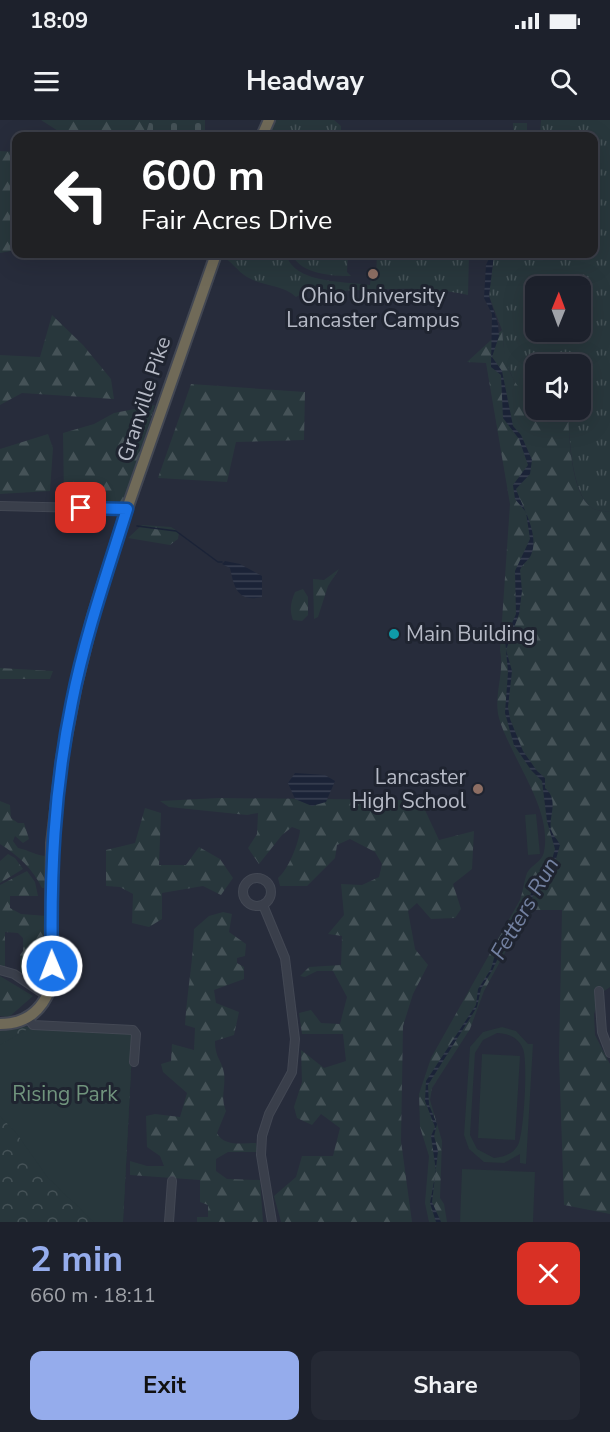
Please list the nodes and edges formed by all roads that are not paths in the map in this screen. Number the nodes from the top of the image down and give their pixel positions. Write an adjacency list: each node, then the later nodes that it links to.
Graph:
1 (215, 258): 3 (highway, Granville Pike)
2 (0, 506): 3 (street)
3 (127, 509): 7 (highway, Granville Pike)
4 (264, 905): 14 (street)
5 (0, 970): 7 (street)
6 (599, 991): 10 (street)
7 (47, 996): 8 (highway)
8 (28, 1018): 9 (highway); 11 (street)
9 (0, 1024)
10 (610, 1053)
11 (134, 1062)
12 (171, 1180): 13 (street)
13 (169, 1222)
14 (272, 1222)

